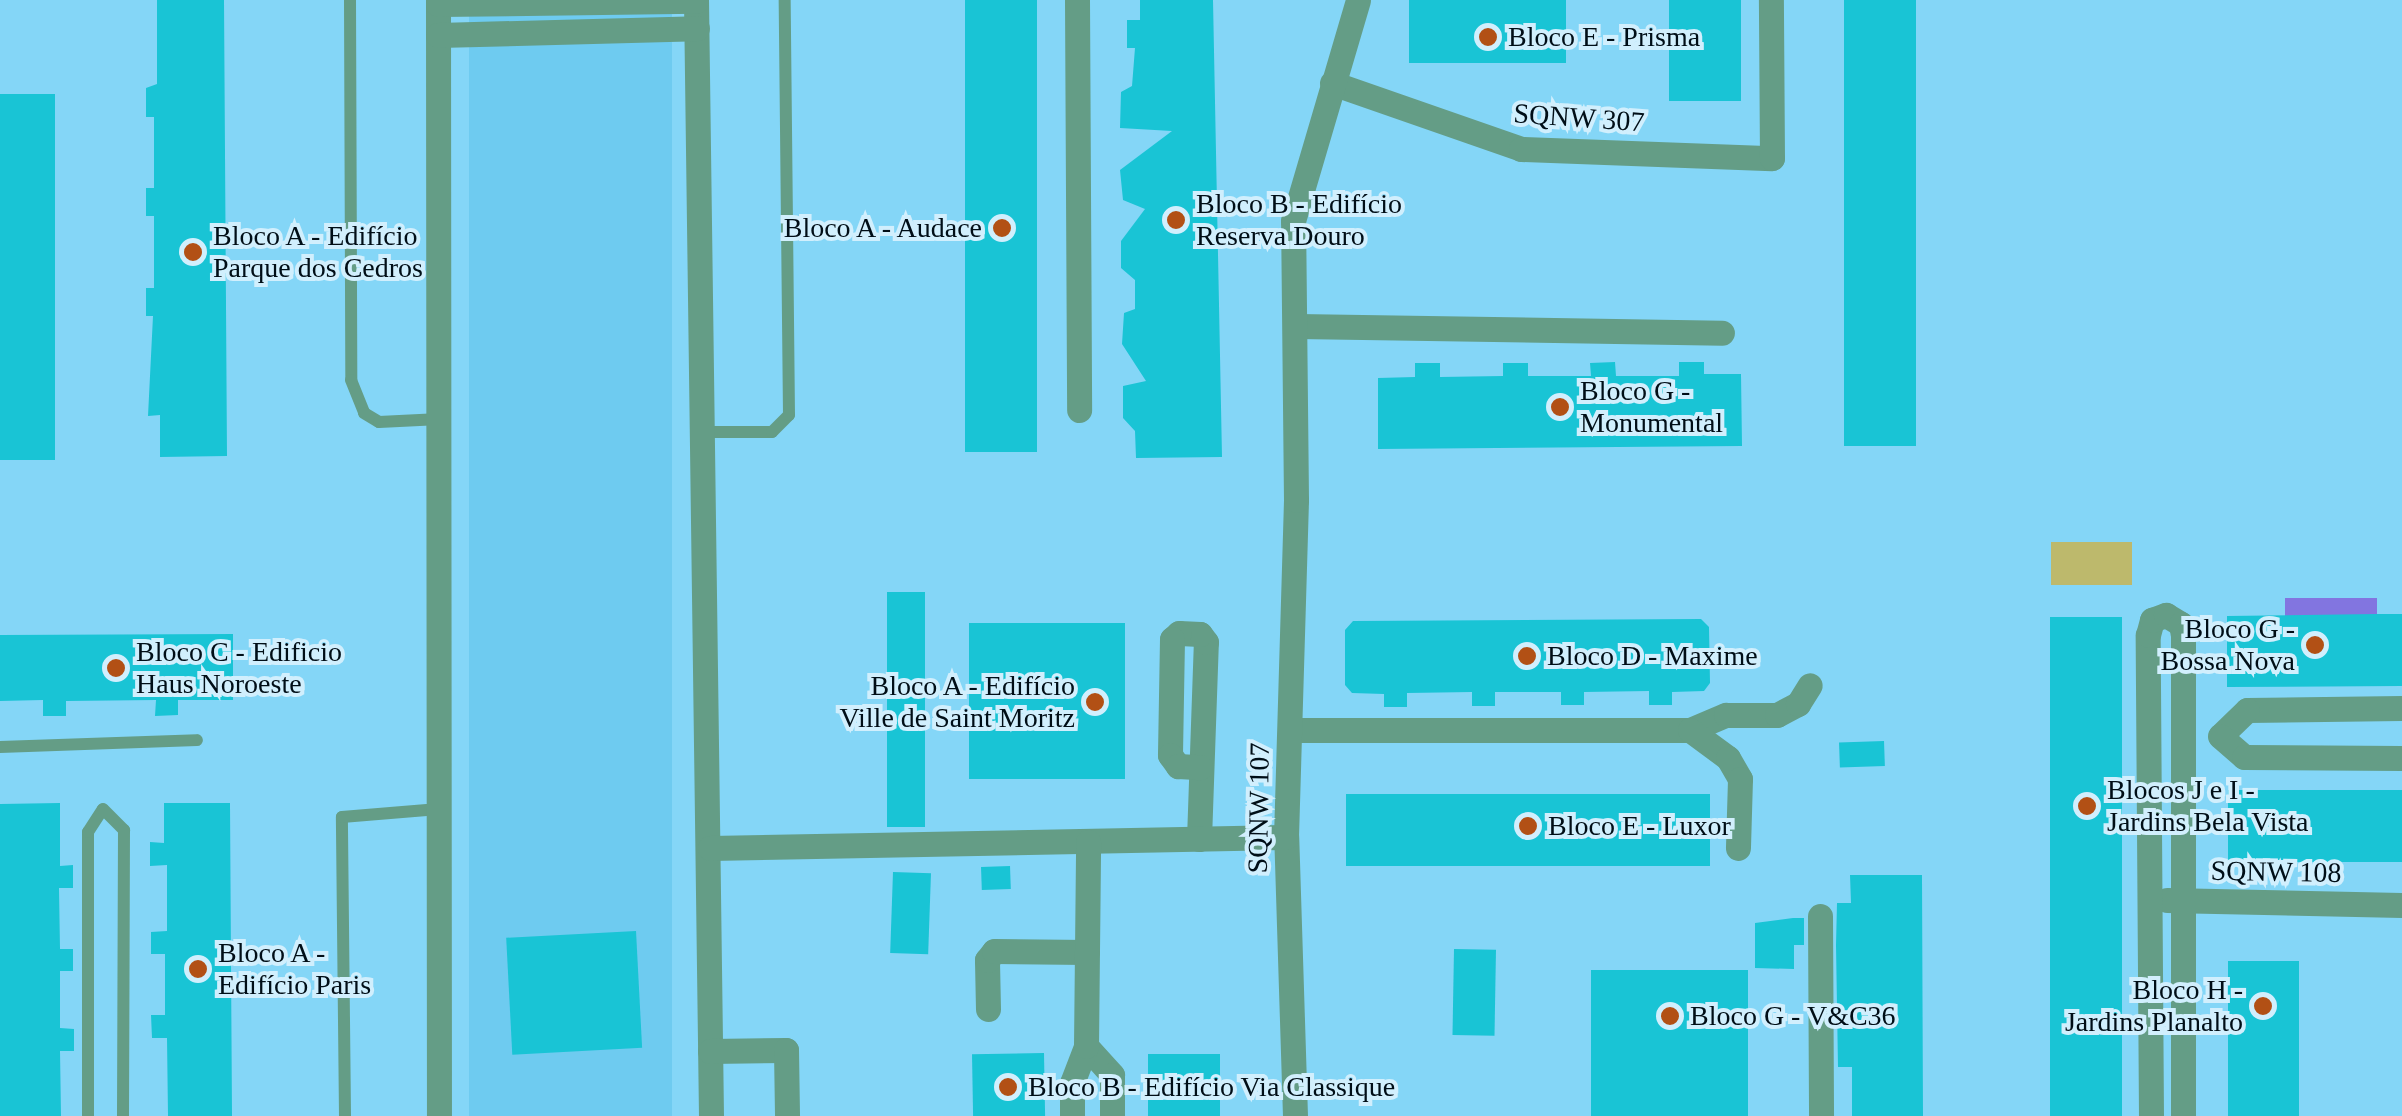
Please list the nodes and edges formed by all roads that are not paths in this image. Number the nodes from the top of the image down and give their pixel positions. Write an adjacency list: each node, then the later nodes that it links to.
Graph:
1 (350, 0): 14 (lane)
2 (696, 0): 7 (street); 8 (street)
3 (785, 0): 15 (lane)
4 (1077, 0): 13 (street)
5 (1358, 0): 10 (street)
6 (1770, 0): 10 (street, SQNW 307)
7 (438, 2): 9 (street)
8 (696, 28): 9 (street); 15 (street)
9 (438, 35): 14 (street)
10 (1332, 83): 11 (street)
11 (1297, 326): 12 (street); 18 (street, SQNW 107)
12 (1722, 333)
13 (1079, 410)
14 (440, 419): 24 (street)
15 (702, 432): 28 (street)
16 (1810, 685): 19 (street)
17 (2402, 708): 22 (street)
18 (1291, 730): 19 (street); 25 (street, SQNW 107)
19 (1690, 730): 29 (street)
20 (197, 740): 21 (lane)
21 (0, 747)
22 (2402, 758)
23 (1200, 767): 23 (street); 26 (street)
24 (440, 809): 40 (lane); 41 (street)
25 (1286, 836): 26 (street); 46 (street, SQNW 107)
26 (1199, 839): 27 (street)
27 (1088, 842): 28 (street); 34 (street)
28 (710, 848): 37 (street)
29 (1738, 848)
30 (2148, 900): 31 (street, SQNW 108); 31 (street); 48 (street)
31 (2183, 900): 32 (street, SQNW 108); 49 (street)
32 (2402, 905)
33 (1820, 916): 47 (street)
34 (1087, 952): 35 (street); 36 (street)
35 (988, 1009)
36 (1086, 1046): 44 (street); 45 (street)
37 (710, 1051): 42 (street); 43 (street)
38 (88, 1116): 39 (lane)
39 (123, 1116)
40 (344, 1116)
41 (439, 1116)
42 (712, 1116)
43 (787, 1116)
44 (1072, 1116)
45 (1112, 1116)
46 (1295, 1116)
47 (1821, 1116)
48 (2151, 1116)
49 (2182, 1116)

